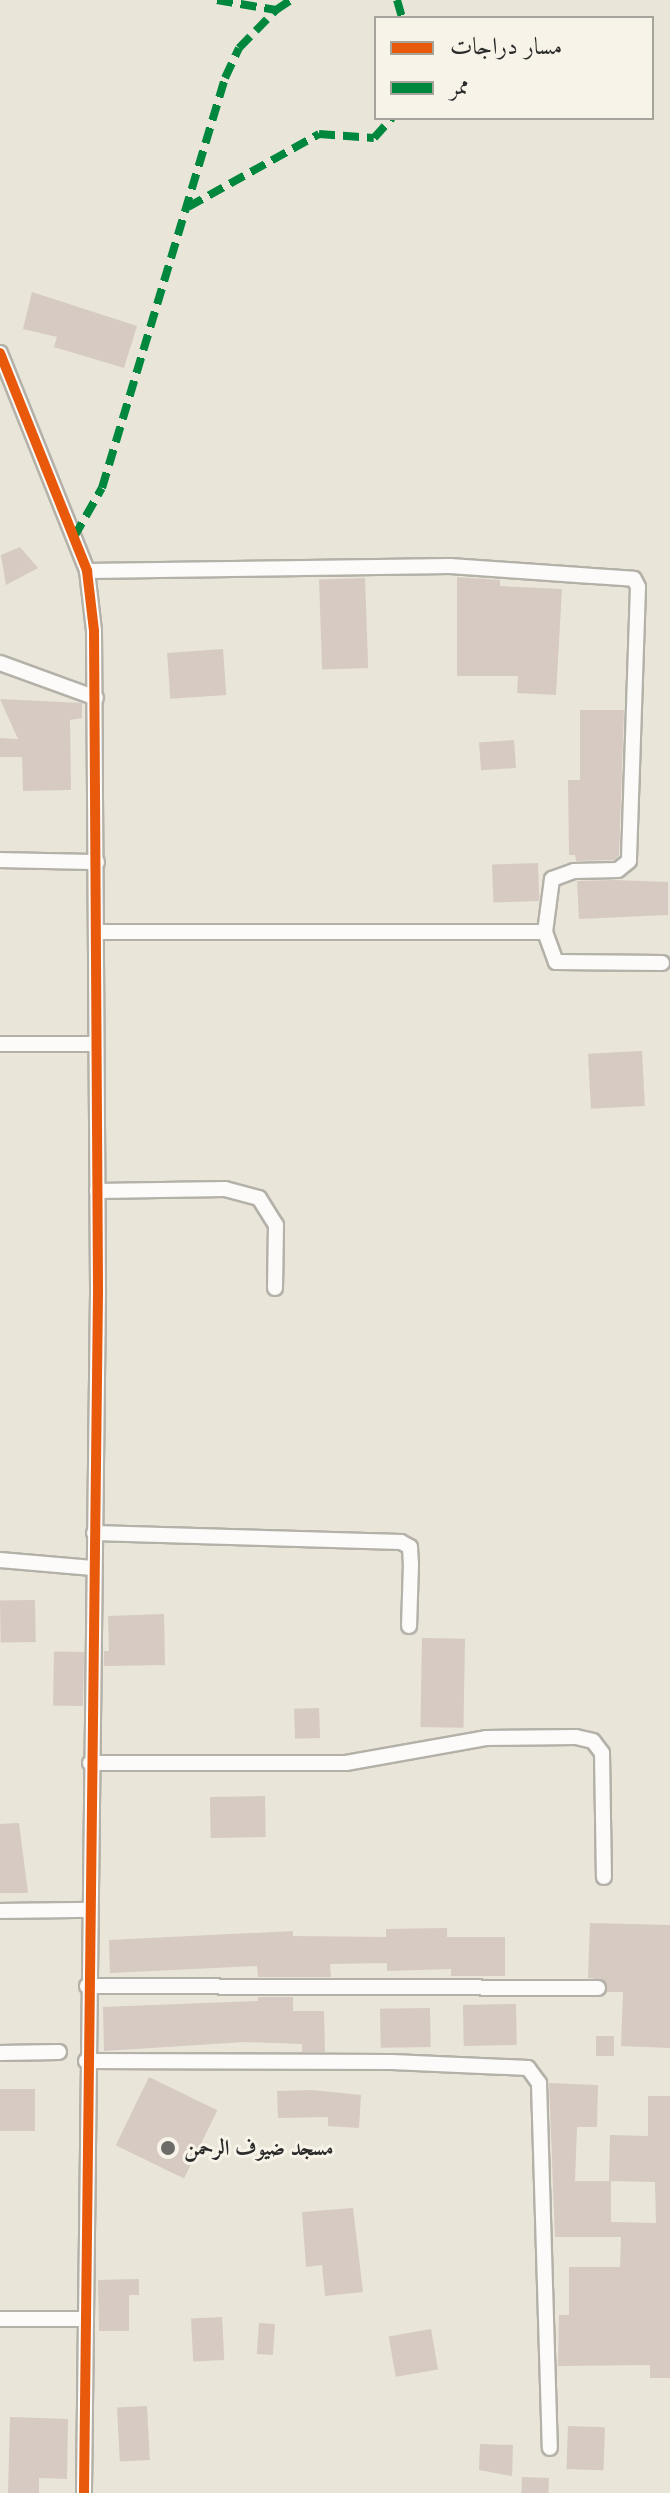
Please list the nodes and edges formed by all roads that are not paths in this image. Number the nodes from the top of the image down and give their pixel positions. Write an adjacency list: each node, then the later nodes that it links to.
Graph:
1 (0, 353): 2 (street)
2 (7, 392): 3 (street)
3 (87, 571): 5 (street); 9 (street)
4 (0, 663): 5 (street)
5 (96, 698): 7 (street)
6 (0, 860): 7 (street)
7 (97, 862): 8 (street)
8 (96, 932): 9 (street); 12 (street)
9 (545, 932): 10 (street)
10 (662, 963)
11 (0, 1044): 12 (street)
12 (95, 1044): 13 (street)
13 (97, 1191): 14 (street); 15 (street)
14 (275, 1288)
15 (94, 1533): 17 (street); 18 (street)
16 (0, 1560): 17 (street)
17 (93, 1568): 19 (street)
18 (409, 1626)
19 (90, 1763): 20 (street); 21 (street)
20 (604, 1877)
21 (88, 1910): 22 (street); 23 (street)
22 (0, 1911)
23 (87, 1986): 24 (street); 27 (street)
24 (598, 1988)
25 (59, 2052): 26 (street)
26 (0, 2053)
27 (86, 2061): 29 (street); 30 (street)
28 (0, 2319): 29 (street)
29 (85, 2319): 31 (street)
30 (550, 2448)
31 (84, 2493)

